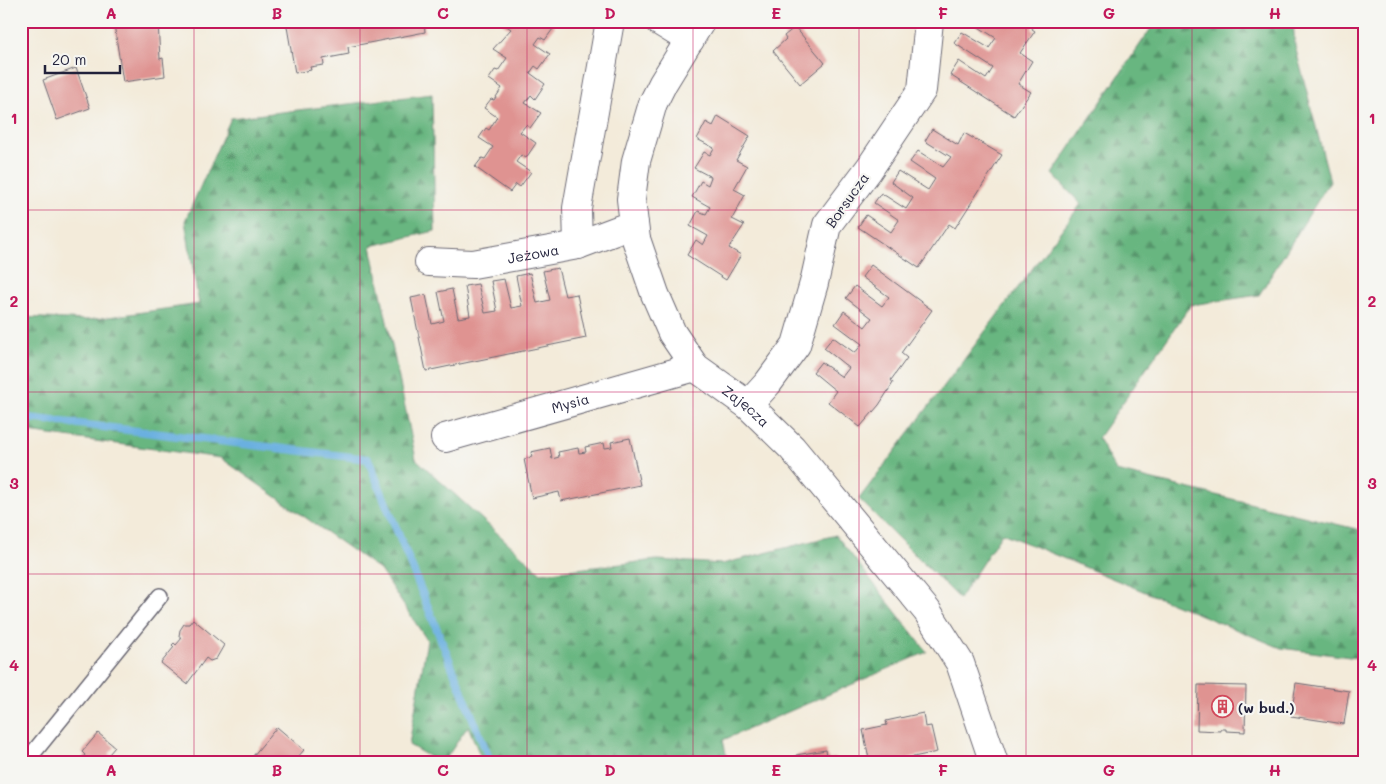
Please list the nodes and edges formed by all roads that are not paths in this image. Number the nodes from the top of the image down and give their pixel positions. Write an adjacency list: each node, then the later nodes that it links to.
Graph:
1 (610, 21): 6 (street)
2 (659, 21): 4 (street)
3 (929, 21): 9 (street, Borsucza)
4 (696, 31): 5 (street, Zajęcza)
5 (634, 224): 6 (street, Jeżowa); 8 (street, Zajęcza)
6 (578, 245): 7 (street, Jeżowa)
7 (430, 262)
8 (695, 367): 9 (street, Zajęcza); 10 (street, Mysia)
9 (748, 405): 13 (street, Zajęcza)
10 (445, 438)
11 (160, 596): 12 (lane)
12 (25, 763)
13 (994, 763)

